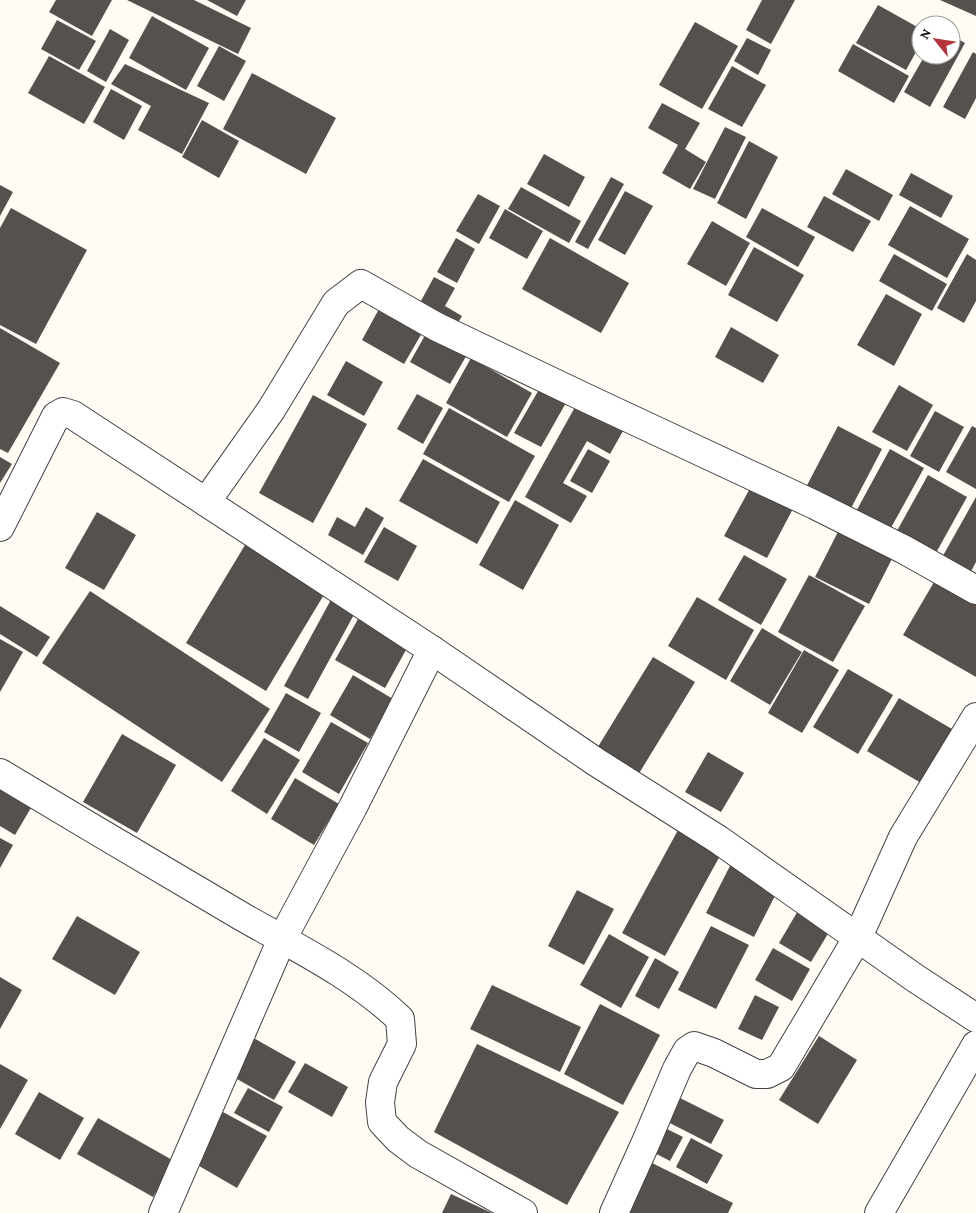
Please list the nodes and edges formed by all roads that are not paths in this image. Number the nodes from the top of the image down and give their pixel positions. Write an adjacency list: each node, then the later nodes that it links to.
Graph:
1 (206, 502): 2 (street); 3 (street); 4 (street)
2 (0, 527)
3 (976, 590)
4 (432, 650): 7 (street); 8 (street)
5 (976, 716): 7 (street)
6 (0, 773): 8 (street)
7 (858, 937): 9 (street); 13 (street)
8 (282, 939): 11 (street); 12 (street)
9 (976, 1018)
10 (976, 1045): 14 (street)
11 (163, 1213)
12 (523, 1213)
13 (614, 1213)
14 (879, 1213)

